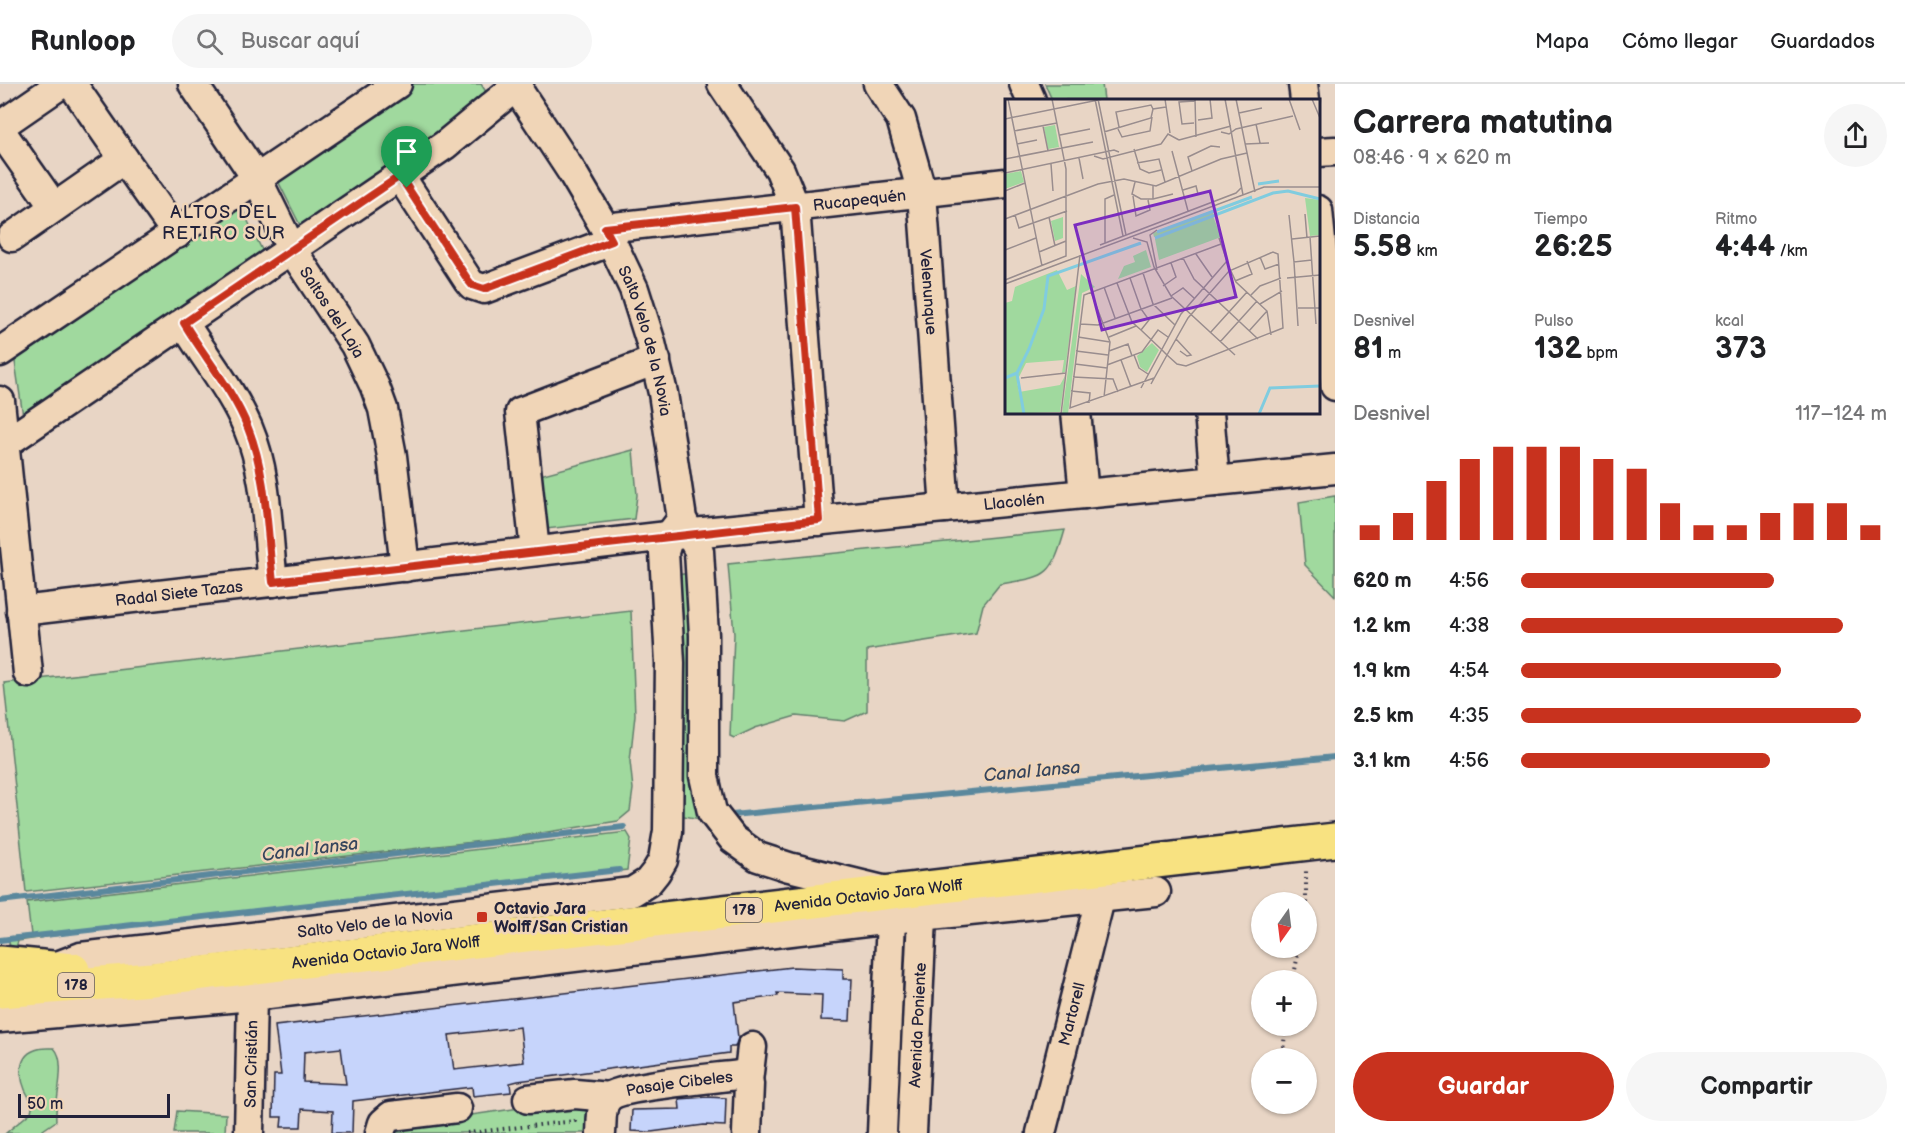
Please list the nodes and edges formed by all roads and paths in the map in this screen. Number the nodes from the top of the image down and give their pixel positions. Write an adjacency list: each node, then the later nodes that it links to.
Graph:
1 (61, 84): 12 (street)
2 (72, 84): 15 (street)
3 (193, 84): 17 (street, Saltos del Laja)
4 (397, 84): 17 (street)
5 (722, 84): 21 (street)
6 (878, 84): 19 (street, Velenunque)
7 (1024, 84): 10 (street)
8 (1303, 84): 11 (street)
9 (516, 85): 16 (street); 24 (street, Salto Velo de la Novia)
10 (1031, 99)
11 (1305, 99)
12 (0, 128): 20 (street)
13 (1335, 151): 14 (street)
14 (1320, 153)
15 (124, 159): 20 (street); 23 (street)
16 (400, 176): 24 (street, Rucapequén); 26 (street)
17 (257, 179): 23 (street); 26 (street, Saltos del Laja)
18 (1005, 183): 19 (street, Rucapequén)
19 (922, 193): 21 (street, Rucapequén); 38 (street, Velenunque)
20 (54, 207): 25 (street)
21 (795, 207): 24 (street, Rucapequén); 39 (street)
22 (1320, 231): 30 (street)
23 (177, 234): 28 (street)
24 (608, 234): 29 (street, Salto Velo de la Novia)
25 (12, 237)
26 (292, 250): 27 (street); 42 (street, Saltos del Laja)
27 (184, 323): 34 (street); 43 (street)
28 (0, 352)
29 (656, 360): 40 (street, Salto Velo de la Novia); 41 (street)
30 (1335, 386)
31 (0, 401): 34 (street)
32 (1076, 414): 37 (street)
33 (1209, 414): 36 (street)
34 (6, 443): 44 (street)
35 (1335, 469): 36 (street, Llacolén)
36 (1215, 481): 37 (street, Llacolén)
37 (1084, 494): 38 (street, Llacolén)
38 (945, 508): 39 (street, Llacolén)
39 (819, 520): 40 (street, Llacolén)
40 (684, 530): 41 (street, Radal Siete Tazas); 50 (street, Salto Velo de la Novia); 53 (street, Salto Velo de la Novia)
41 (535, 551): 42 (street, Radal Siete Tazas)
42 (405, 567): 43 (street, Radal Siete Tazas)
43 (273, 582): 44 (street, Radal Siete Tazas)
44 (21, 611): 45 (street)
45 (28, 673)
46 (1321, 842): 48 (path); 50 (main road, Avenida Octavio Jara Wolff / 178)
47 (1156, 892): 49 (street, Avenida Octavio Jara Wolff)
48 (1309, 892)
49 (1101, 895): 51 (street, Avenida Octavio Jara Wolff); 70 (street, Martorell)
50 (894, 906): 51 (street, Avenida Octavio Jara Wolff); 54 (main road, Avenida Octavio Jara Wolff / 178); 55 (street, Avenida Octavio Jara Wolff); 68 (street, Avenida Poniente)
51 (922, 916): 69 (street, Avenida Poniente)
52 (1, 965): 53 (main road, Avenida Octavio Jara Wolff / 178); 54 (main road, Avenida Octavio Jara Wolff / 178)
53 (52, 968): 54 (main road, Avenida Octavio Jara Wolff / 178)
54 (152, 979)
55 (252, 996): 56 (street, Avenida Octavio Jara Wolff); 64 (street, San Cristián)
56 (0, 1018)
57 (752, 1047): 58 (street, Pasaje Cibeles)
58 (748, 1081): 59 (street, Pasaje Cibeles); 67 (street, Pasaje Cibeles)
59 (609, 1097): 60 (street, Pasaje Cibeles); 66 (street, Pasaje Cibeles)
60 (528, 1099)
61 (457, 1108): 62 (street)
62 (375, 1124)
63 (541, 1124): 65 (path)
64 (249, 1133)
65 (542, 1133)
66 (601, 1133)
67 (747, 1133)
68 (882, 1133)
69 (912, 1133)
70 (1041, 1133)

